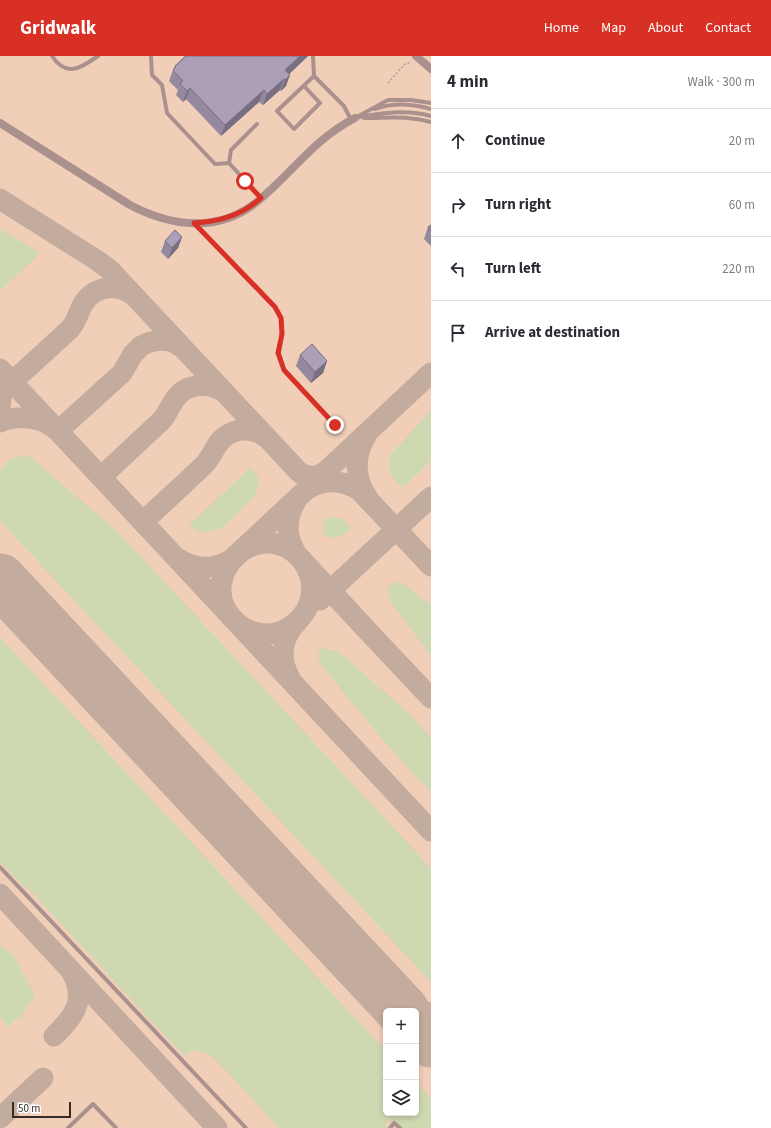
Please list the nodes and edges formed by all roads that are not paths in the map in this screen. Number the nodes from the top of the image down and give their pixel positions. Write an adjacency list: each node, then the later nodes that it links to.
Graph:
1 (52, 56): 2 (lane)
2 (98, 56)
3 (151, 56): 16 (lane)
4 (313, 56): 7 (lane)
5 (415, 59): 6 (street)
6 (431, 69)
7 (314, 76): 8 (lane); 12 (lane)
8 (304, 86): 8 (lane)
9 (431, 103): 12 (lane)
10 (431, 109): 12 (lane)
11 (431, 116): 12 (lane)
12 (353, 119): 13 (lane); 17 (street)
13 (431, 122)
14 (0, 123): 18 (street)
15 (257, 124): 16 (lane)
16 (229, 163): 17 (lane)
17 (261, 198): 18 (street)
18 (194, 223): 19 (lane)
19 (335, 425)
20 (0, 867): 23 (lane)
21 (68, 1128): 22 (lane)
22 (116, 1128)
23 (246, 1128)
24 (390, 1128): 25 (lane)
25 (400, 1128)

